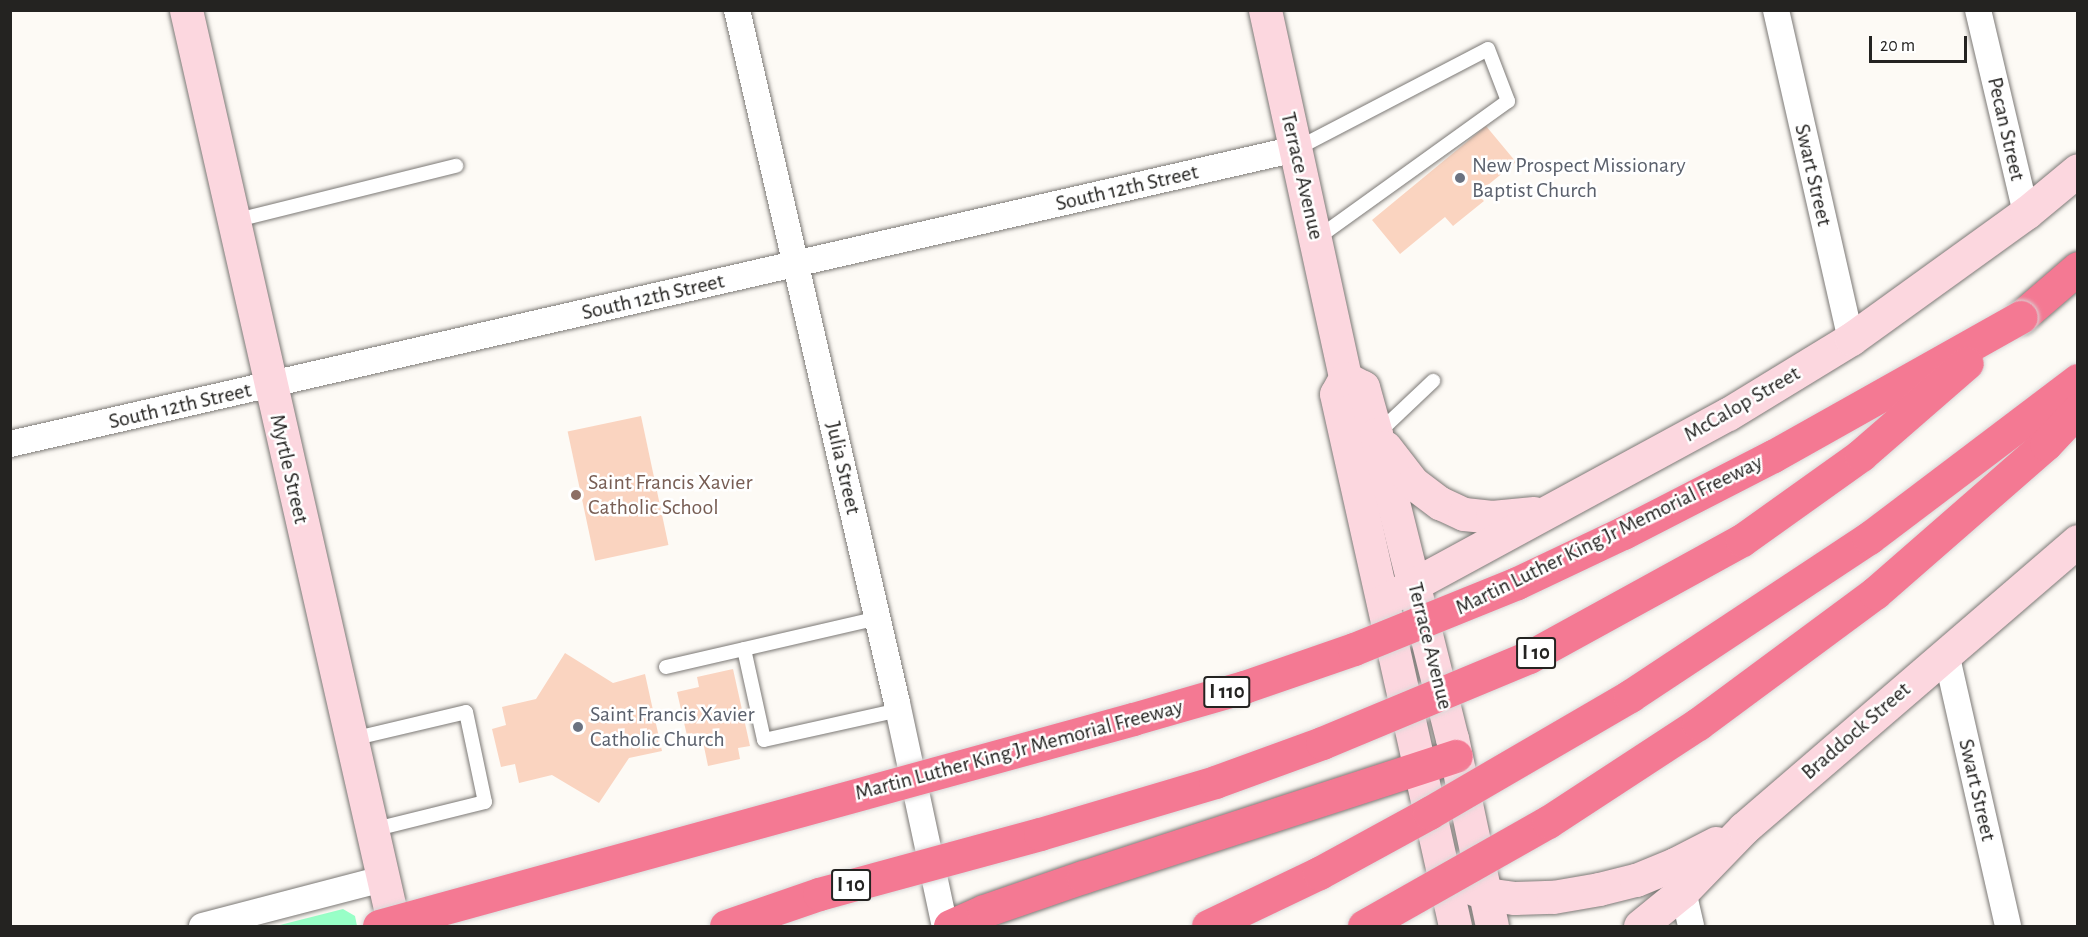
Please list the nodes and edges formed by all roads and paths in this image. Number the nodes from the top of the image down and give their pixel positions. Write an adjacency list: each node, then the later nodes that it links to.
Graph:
1 (186, 10): 10 (street, Myrtle Street)
2 (737, 10): 12 (street, Julia Street)
3 (1265, 10): 6 (street, Terrace Avenue)
4 (1776, 10): 15 (street, Swart Street)
5 (1978, 10): 9 (street, Pecan Street)
6 (1296, 149): 11 (street, Terrace Avenue); 11 (lane); 12 (street, South 12th Street)
7 (456, 166): 10 (lane)
8 (2078, 170): 9 (street, McCalop Street)
9 (2026, 213): 15 (street, McCalop Street)
10 (233, 221): 19 (street, Myrtle Street)
11 (1317, 238): 16 (street, Terrace Avenue)
12 (795, 264): 19 (street, South 12th Street); 27 (street, Julia Street)
13 (2078, 268): 14 (highway, I 10)
14 (2021, 317): 42 (highway, Martin Luther King Jr Memorial Freeway / I 110, bridge); 44 (highway, I 10, bridge)
15 (1851, 339): 23 (street, McCalop Street)
16 (1345, 378): 21 (street, Terrace Avenue); 26 (street, Terrace Avenue)
17 (2078, 380): 47 (highway, bridge)
18 (1433, 381): 21 (lane)
19 (269, 386): 22 (street, South 12th Street); 32 (street, Myrtle Street)
20 (2078, 410): 48 (highway, bridge)
21 (1376, 434): 23 (street); 25 (street, Terrace Avenue)
22 (10, 444)
23 (1545, 512): 25 (street, McCalop Street)
24 (2078, 541): 29 (street, Braddock Street)
25 (1415, 584): 26 (street, McCalop Street); 33 (street, Terrace Avenue)
26 (1383, 602): 34 (street, Terrace Avenue)
27 (878, 618): 28 (lane); 31 (street, Julia Street)
28 (744, 649): 30 (lane); 31 (lane)
29 (1946, 653): 35 (street, Braddock Street); 53 (street, Swart Street)
30 (666, 667)
31 (899, 710): 45 (street, Julia Street)
32 (352, 739): 36 (street, Myrtle Street); 36 (lane)
33 (1456, 756): 34 (highway); 40 (street, Terrace Avenue)
34 (1419, 768): 37 (street, Terrace Avenue); 46 (highway)
35 (1744, 828): 39 (street, Braddock Street); 40 (street)
36 (372, 830): 38 (street, Myrtle Street)
37 (1441, 864): 40 (street); 49 (street, Terrace Avenue)
38 (383, 879): 41 (street); 43 (street, Myrtle Street)
39 (1683, 891): 51 (street, Braddock Street); 52 (street)
40 (1486, 894): 50 (street, Terrace Avenue)
41 (202, 927)
42 (379, 927)
43 (394, 927)
44 (726, 927)
45 (945, 927)
46 (950, 927)
47 (1208, 927)
48 (1364, 927)
49 (1455, 927)
50 (1491, 927)
51 (1640, 927)
52 (1691, 927)
53 (2008, 927)

